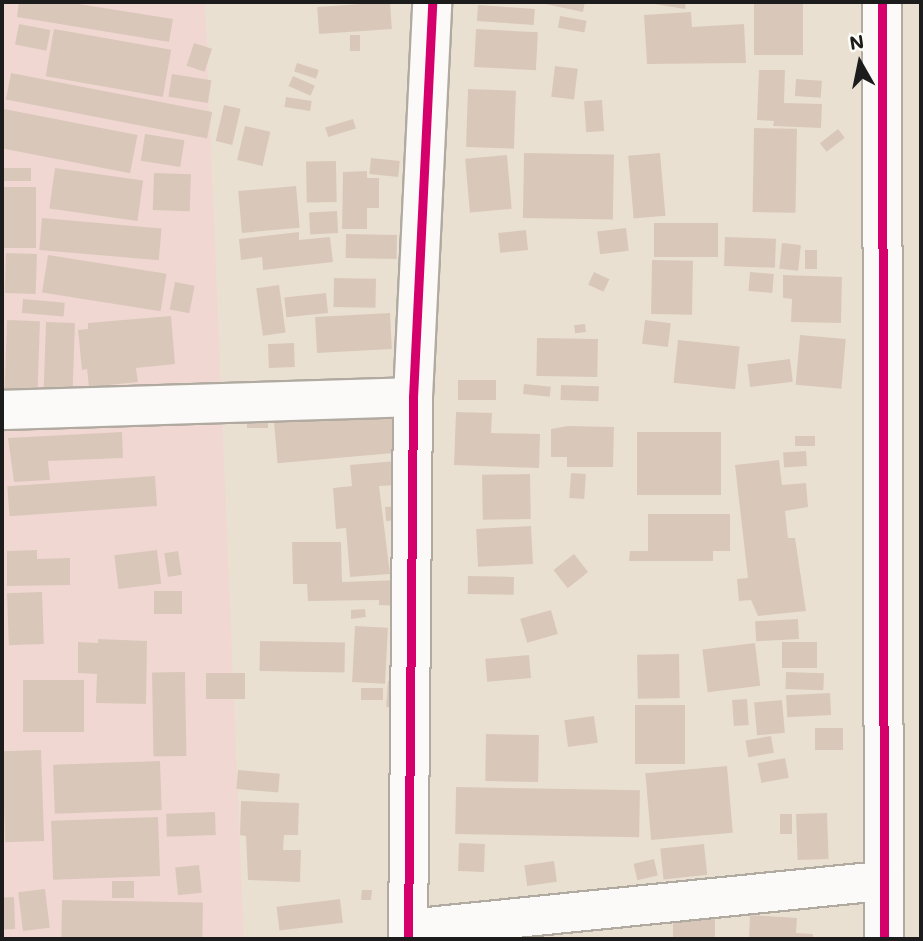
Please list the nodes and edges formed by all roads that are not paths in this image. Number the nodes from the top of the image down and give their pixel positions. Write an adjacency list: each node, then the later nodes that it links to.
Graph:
1 (432, 2): 3 (street)
2 (882, 2): 5 (street)
3 (413, 397): 4 (street); 6 (street)
4 (2, 410)
5 (884, 881): 6 (street); 7 (street)
6 (408, 934)
7 (884, 939)

